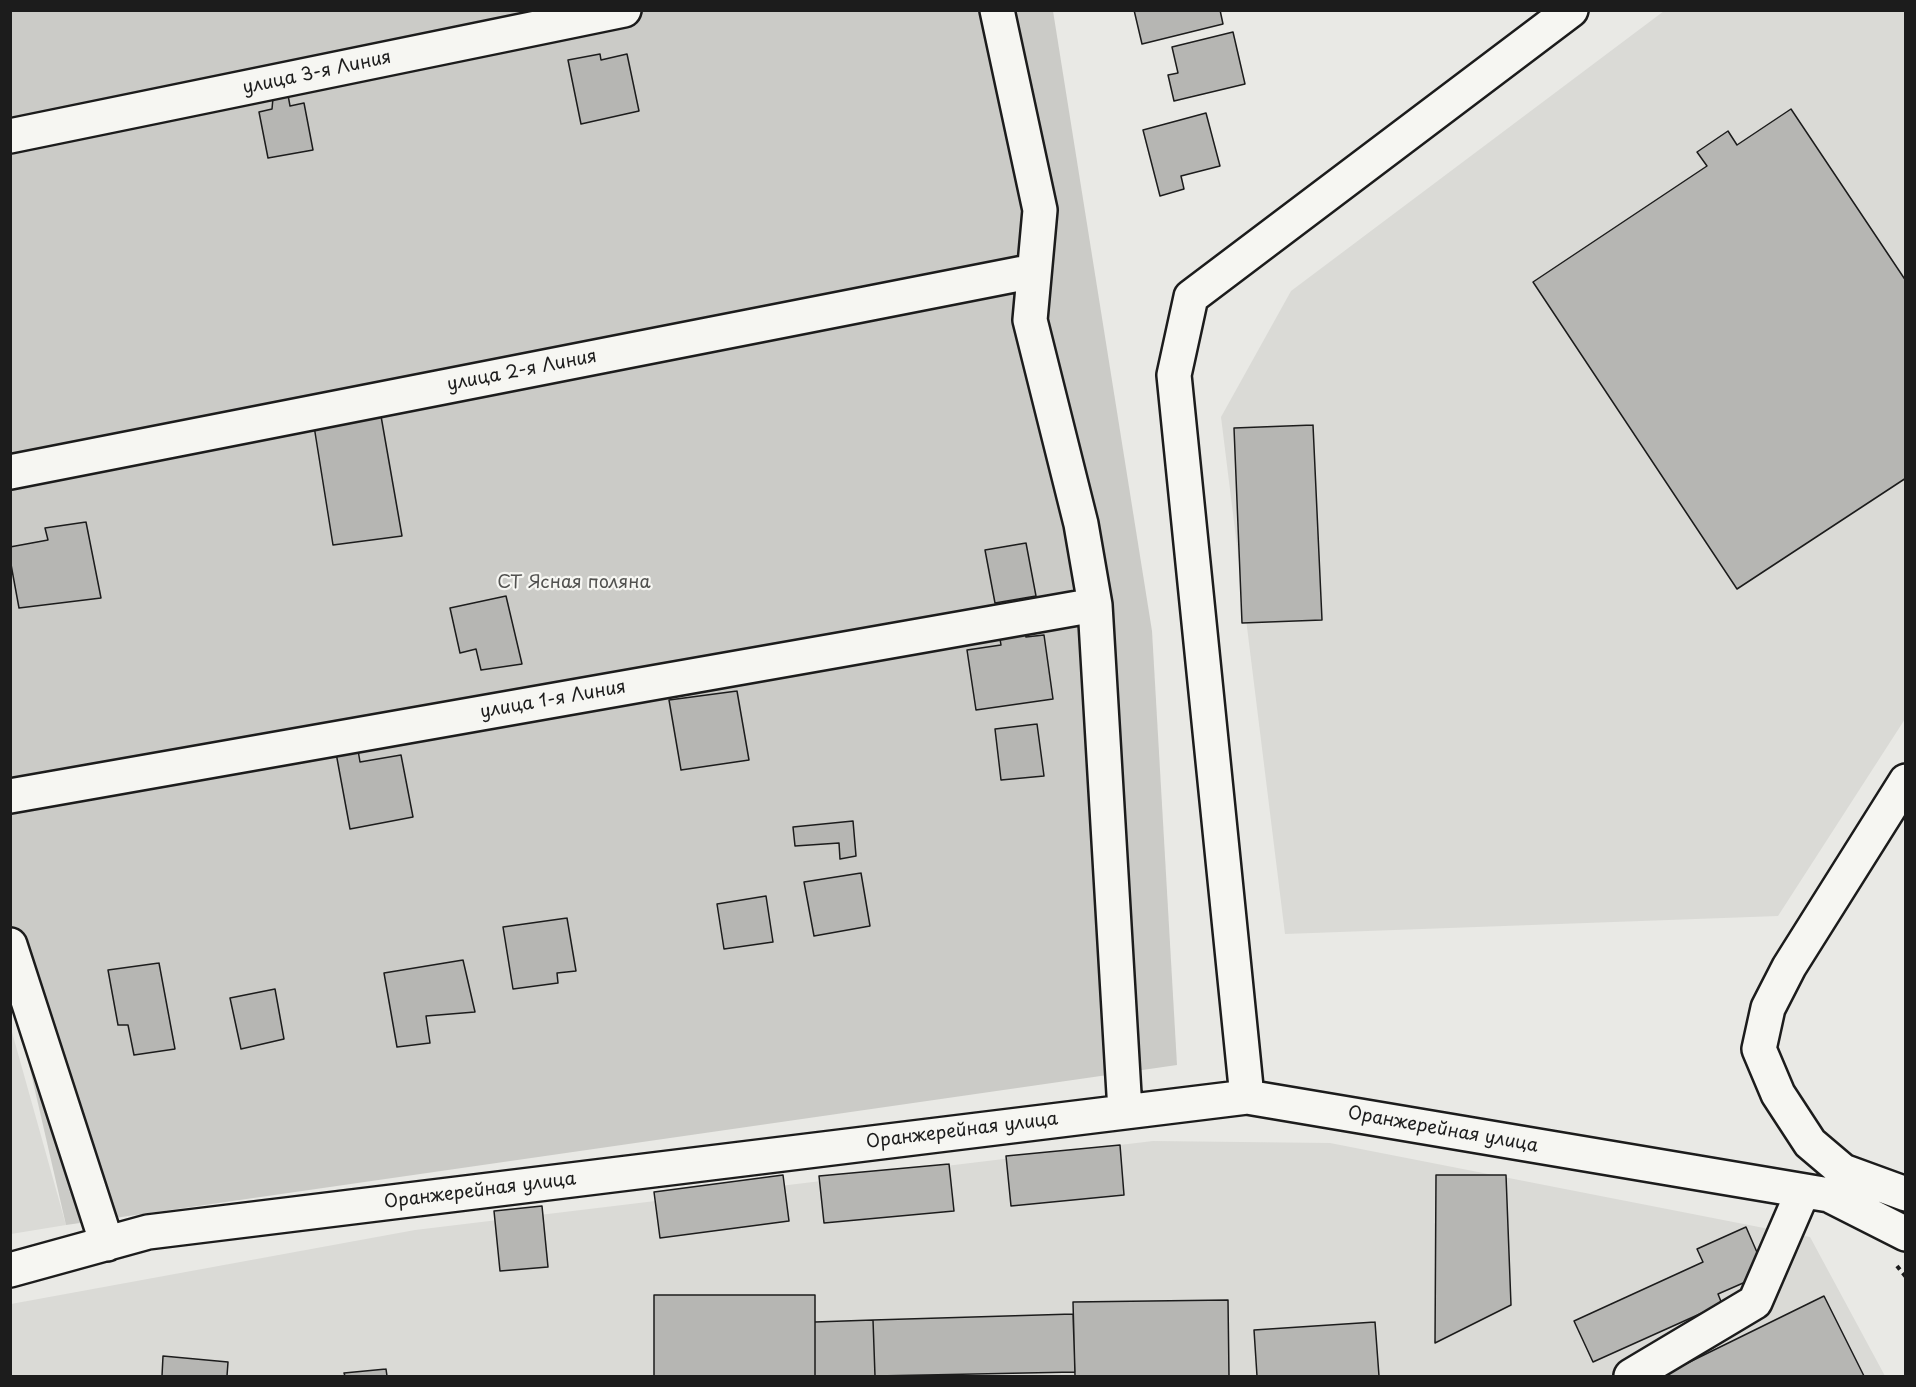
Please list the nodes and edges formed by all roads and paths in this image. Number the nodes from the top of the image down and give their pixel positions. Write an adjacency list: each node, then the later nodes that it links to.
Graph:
1 (624, 10): 4 (street, улица 3-я Линия)
2 (997, 10): 5 (street)
3 (1571, 10): 11 (street)
4 (10, 136)
5 (1034, 271): 6 (street, улица 2-я Линия); 7 (street)
6 (10, 472)
7 (1095, 605): 9 (street, улица 1-я Линия); 12 (street)
8 (1905, 781): 14 (street)
9 (10, 796)
10 (10, 945): 16 (street)
11 (1247, 1097): 12 (street, Оранжерейная улица); 13 (street, Оранжерейная улица)
12 (1125, 1111): 16 (street, Оранжерейная улица)
13 (1803, 1191): 15 (street, Оранжерейная улица); 18 (street)
14 (1905, 1194)
15 (1905, 1234)
16 (108, 1244): 17 (street, Оранжерейная улица)
17 (10, 1269)
18 (1631, 1377)

